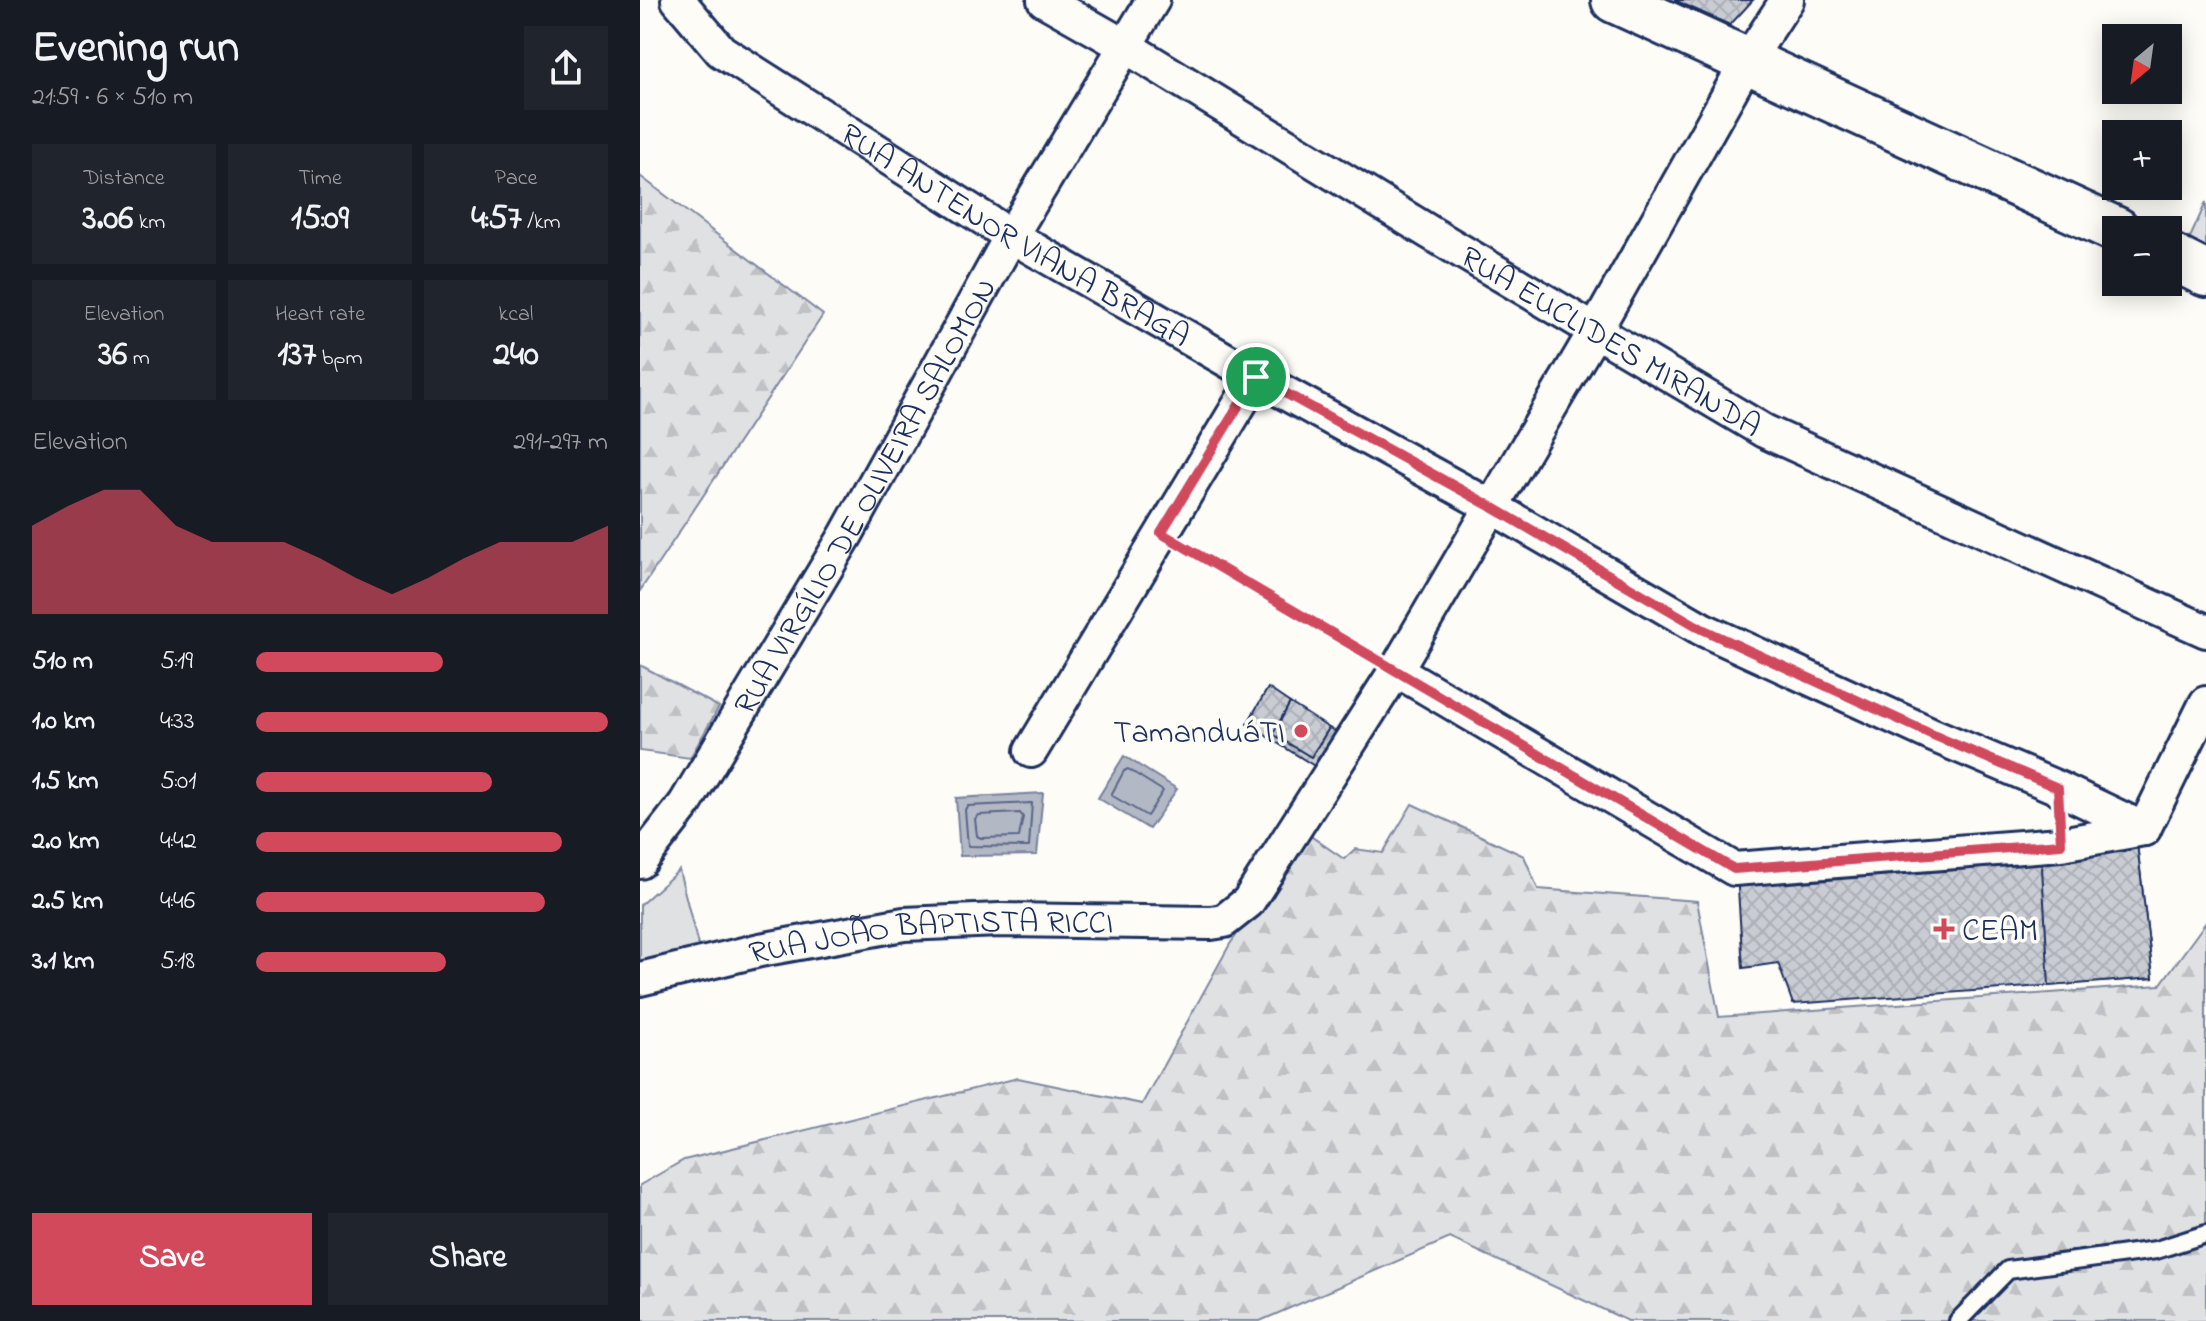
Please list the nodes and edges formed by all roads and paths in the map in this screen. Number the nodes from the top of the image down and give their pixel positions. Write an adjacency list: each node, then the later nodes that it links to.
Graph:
1 (678, 0): 9 (street, RUA ANTENOR VIANA BRAGA)
2 (1044, 0): 6 (street, RUA EUCLIDES MIRANDA)
3 (1153, 0): 6 (street, RUA VIRGÍLIO DE OLIVEIRA SALOMON)
4 (1614, 0): 7 (main road)
5 (1787, 0): 7 (street)
6 (1125, 46): 9 (street, RUA VIRGÍLIO DE OLIVEIRA SALOMON); 12 (street, RUA EUCLIDES MIRANDA)
7 (1748, 60): 8 (main road); 12 (street)
8 (2102, 223)
9 (1011, 236): 13 (street, RUA ANTENOR VIANA BRAGA); 23 (street, RUA VIRGÍLIO DE OLIVEIRA SALOMON)
10 (2182, 262): 11 (main road)
11 (2206, 274)
12 (1595, 331): 14 (street); 16 (street, RUA EUCLIDES MIRANDA)
13 (1256, 377): 14 (street, RUA ANTENOR VIANA BRAGA); 15 (street)
14 (1492, 507): 17 (street); 20 (street, RUA ANTENOR VIANA BRAGA)
15 (1161, 533): 17 (path); 19 (street)
16 (2206, 631)
17 (1396, 670): 22 (street); 24 (street, RUA JOÃO BAPTISTA RICCI)
18 (2206, 703): 21 (street)
19 (1031, 751)
20 (2058, 788): 21 (street, RUA ANTENOR VIANA BRAGA); 22 (street)
21 (2144, 829): 22 (street)
22 (2061, 844)
23 (640, 862)
24 (640, 979)
25 (2206, 1234): 26 (lane)
26 (1958, 1321)

